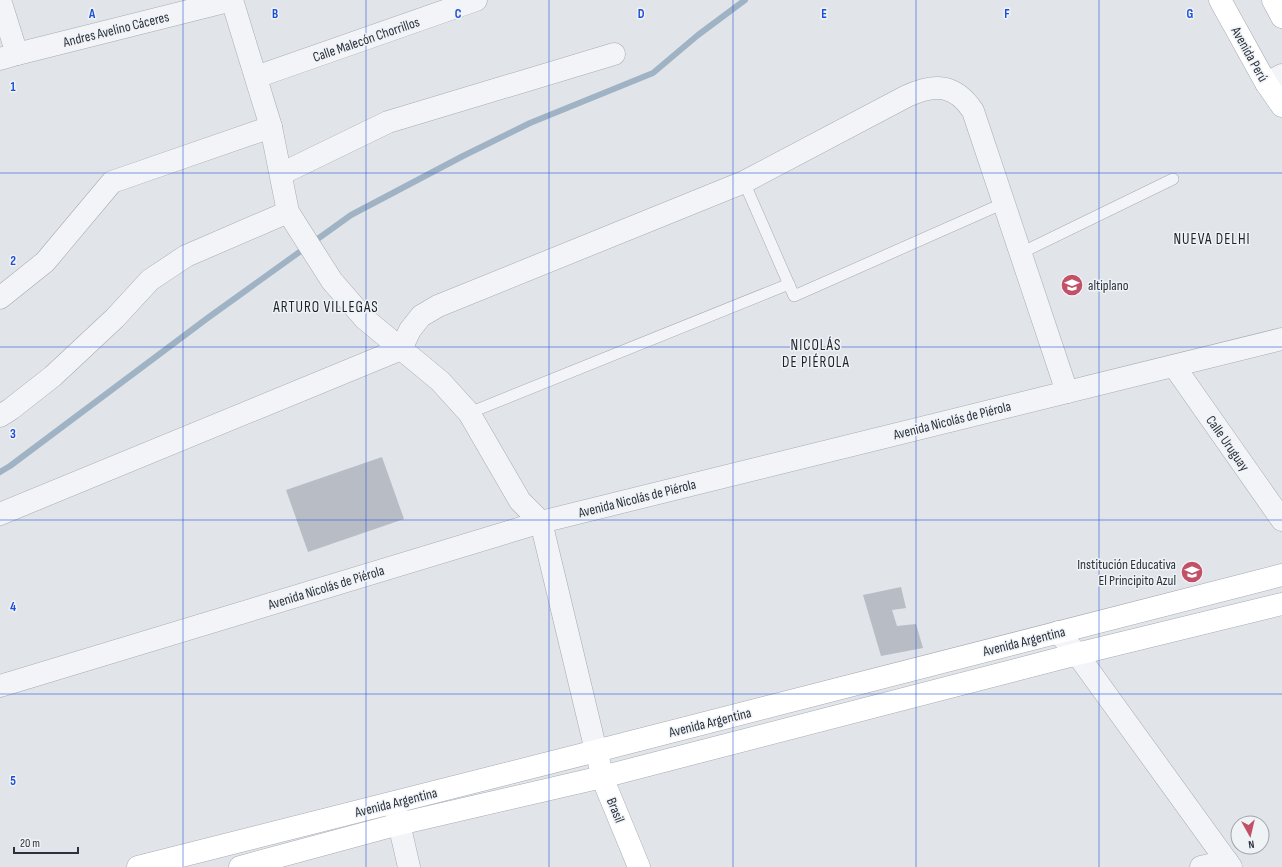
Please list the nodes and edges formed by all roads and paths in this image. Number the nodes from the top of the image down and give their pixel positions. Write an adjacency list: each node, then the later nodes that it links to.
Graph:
1 (0, 0): 8 (street)
2 (232, 0): 8 (street, Andres Avelino Cáceres); 9 (street)
3 (476, 0): 9 (street, Calle Malecón Chorrillos)
4 (1220, 0): 10 (street, Avenida Perú)
5 (1274, 0): 6 (street)
6 (1282, 17)
7 (614, 54): 13 (street)
8 (9, 56)
9 (256, 77): 12 (street)
10 (1274, 79): 11 (street, Avenida Perú)
11 (1282, 106)
12 (271, 127): 13 (street); 20 (street)
13 (281, 174): 17 (street)
14 (1173, 179): 18 (lane)
15 (744, 182): 16 (street); 19 (lane); 22 (street)
16 (1004, 204): 18 (street); 19 (lane)
17 (292, 218): 22 (street); 26 (street)
18 (1021, 253): 24 (street)
19 (788, 284): 25 (lane)
20 (0, 298)
21 (1282, 339): 23 (street, Avenida Nicolás de Piérola)
22 (401, 349): 25 (street); 27 (street)
23 (1174, 366): 24 (street, Avenida Nicolás de Piérola); 28 (street, Calle Uruguay)
24 (1067, 392): 29 (street, Avenida Nicolás de Piérola)
25 (469, 413): 29 (street)
26 (0, 416)
27 (0, 514)
28 (1282, 520)
29 (541, 522): 37 (street, Avenida Nicolás de Piérola); 39 (street)
30 (1282, 575): 32 (street, Avenida Argentina)
31 (1282, 604): 34 (street, Avenida Argentina)
32 (1145, 610): 33 (street, Avenida Argentina); 34 (street)
33 (1058, 632): 35 (street); 36 (street, Avenida Argentina)
34 (1154, 635): 35 (street, Avenida Argentina)
35 (1077, 654): 38 (street, Avenida Argentina); 44 (street)
36 (866, 682): 38 (street); 39 (street, Avenida Argentina)
37 (0, 686)
38 (873, 707): 40 (street, Avenida Argentina)
39 (596, 751): 40 (street, Brasil); 41 (street, Avenida Argentina)
40 (602, 776): 42 (street, Avenida Argentina); 48 (street, Brasil)
41 (394, 802): 42 (street); 43 (street, Avenida Argentina)
42 (399, 824): 46 (street, Avenida Argentina); 47 (street)
43 (190, 861): 45 (street, Avenida Argentina)
44 (1229, 864): 49 (street)
45 (138, 867)
46 (240, 867)
47 (409, 867)
48 (639, 867)
49 (1201, 867)

